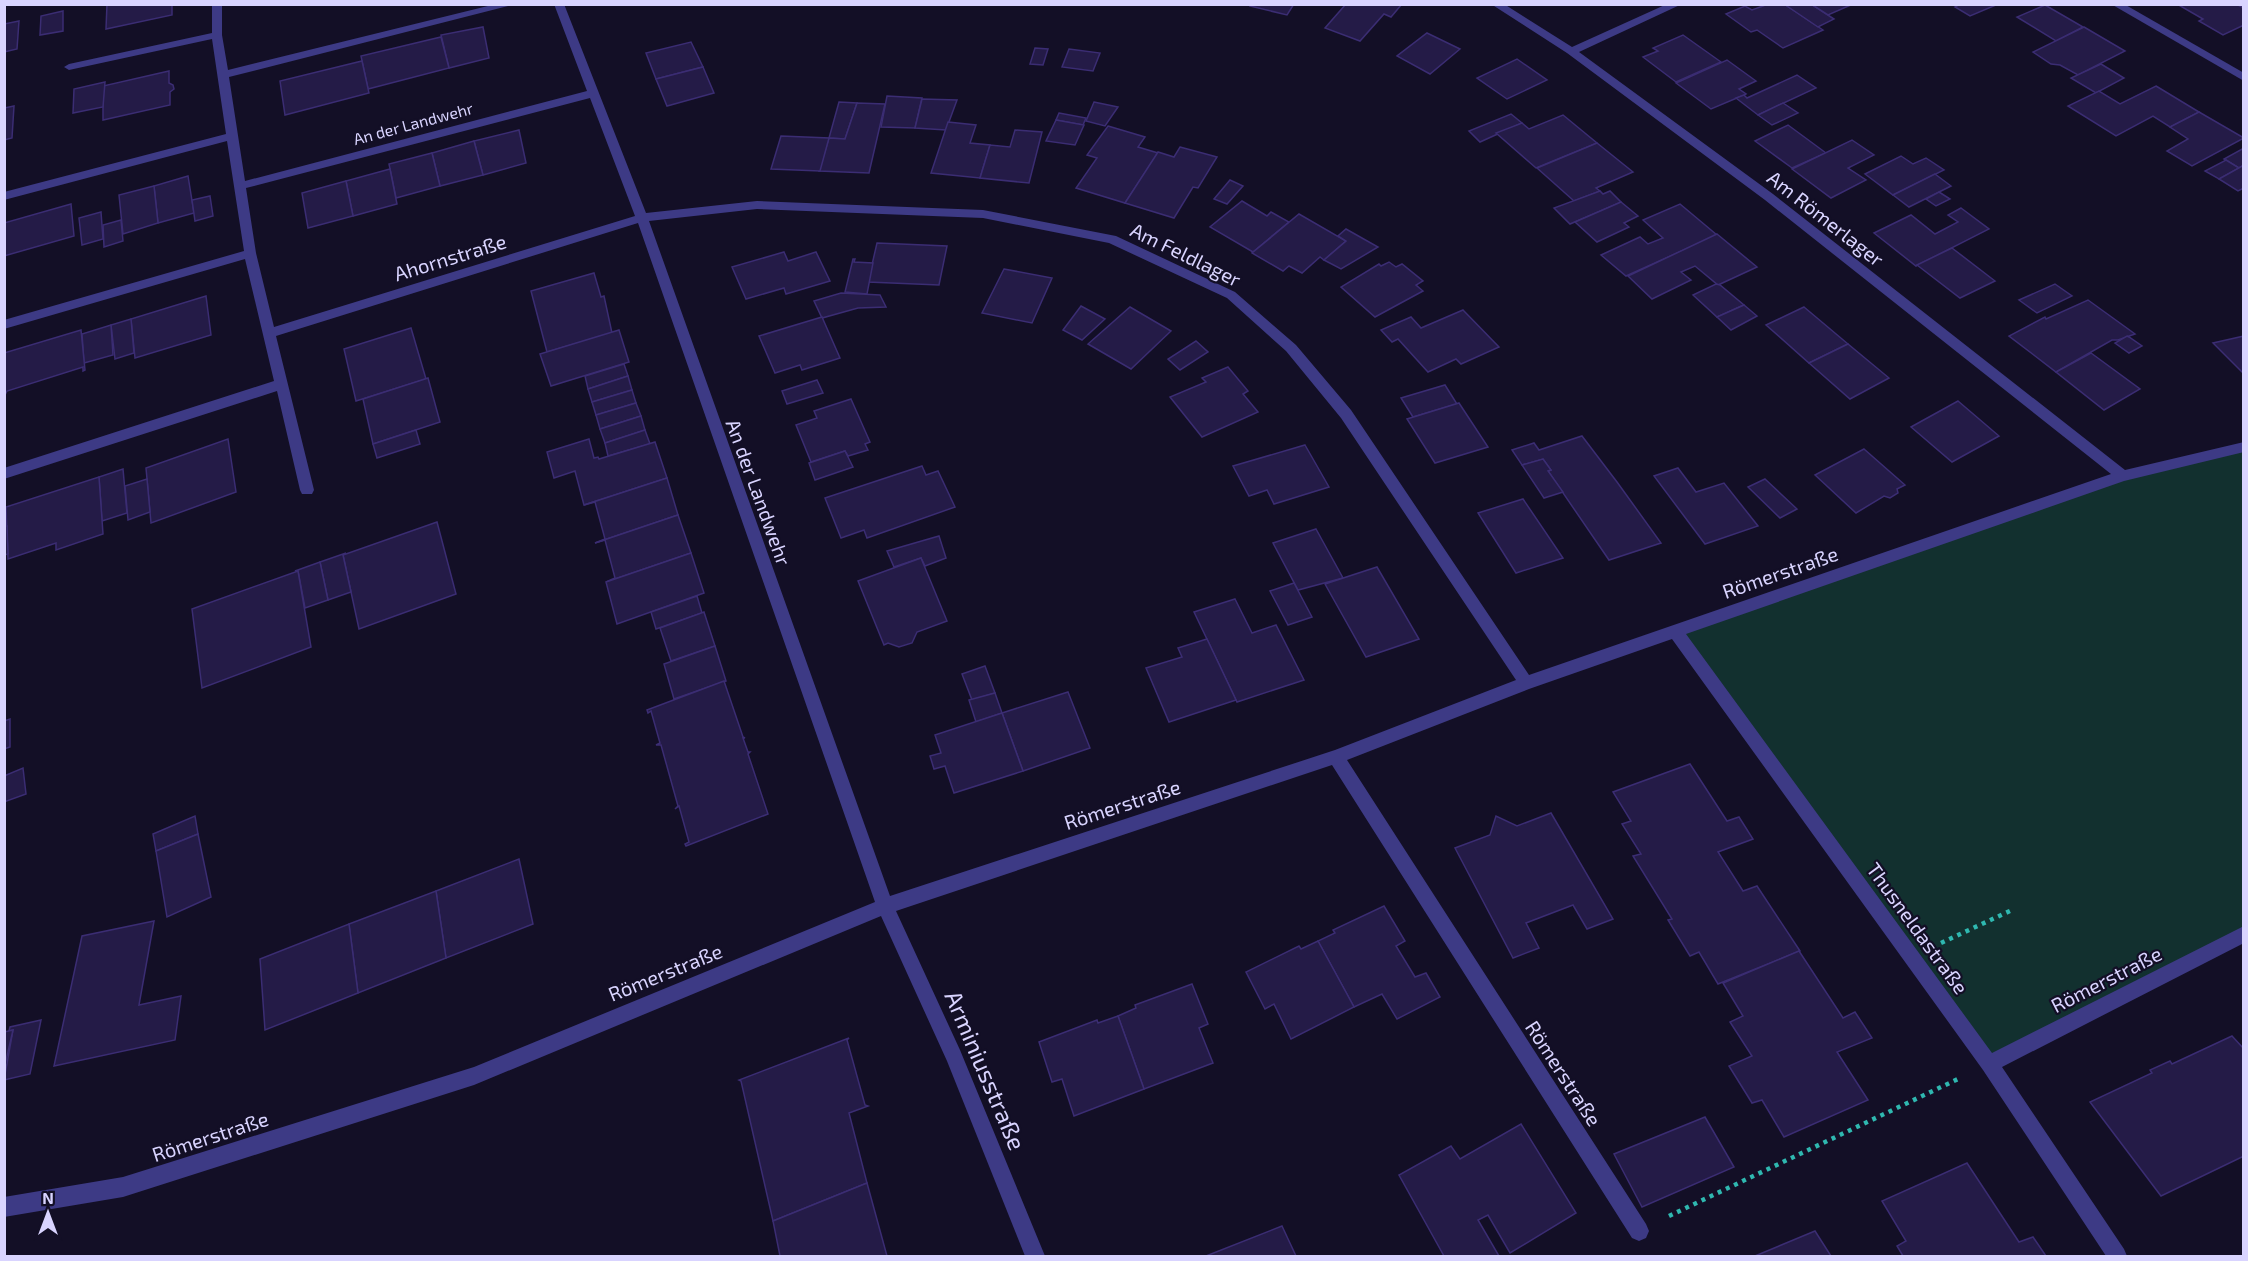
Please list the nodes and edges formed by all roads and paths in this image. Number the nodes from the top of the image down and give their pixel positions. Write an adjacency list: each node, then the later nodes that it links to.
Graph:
1 (217, 4): 7 (street)
2 (511, 4): 10 (street)
3 (560, 4): 12 (street, An der Landwehr)
4 (1496, 4): 8 (street, Am Römerlager)
5 (1677, 4): 8 (street)
6 (2116, 4): 11 (street)
7 (217, 35): 9 (street); 10 (street)
8 (1571, 51): 23 (street, Am Römerlager)
9 (69, 67)
10 (222, 75): 13 (street)
11 (2244, 78)
12 (594, 93): 14 (street, An der Landwehr); 16 (street, An der Landwehr)
13 (232, 136): 14 (street); 15 (street)
14 (239, 186): 17 (street)
15 (4, 196)
16 (642, 219): 19 (street, Ahornstraße); 26 (street, Am Feldlager); 28 (street, An der Landwehr)
17 (250, 253): 18 (street); 19 (street)
18 (4, 325)
19 (270, 333): 20 (street)
20 (282, 384): 22 (street); 24 (street)
21 (2244, 447): 23 (street, Römerstraße)
22 (4, 474)
23 (2123, 476): 25 (street, Römerstraße)
24 (307, 490)
25 (1676, 632): 26 (street, Römerstraße); 31 (street, Thusneldastraße)
26 (1526, 683): 27 (street, Römerstraße)
27 (1336, 757): 28 (street, Römerstraße); 34 (street, Römerstraße)
28 (885, 906): 33 (street, Römerstraße); 35 (street, Arminiusstraße)
29 (2012, 910): 31 (path)
30 (2244, 934): 32 (street, Römerstraße)
31 (1913, 956): 32 (street, Thusneldastraße)
32 (1989, 1064): 34 (path); 36 (street, Thusneldastraße)
33 (4, 1207)
34 (1639, 1231)
35 (1035, 1257)
36 (2117, 1257)

